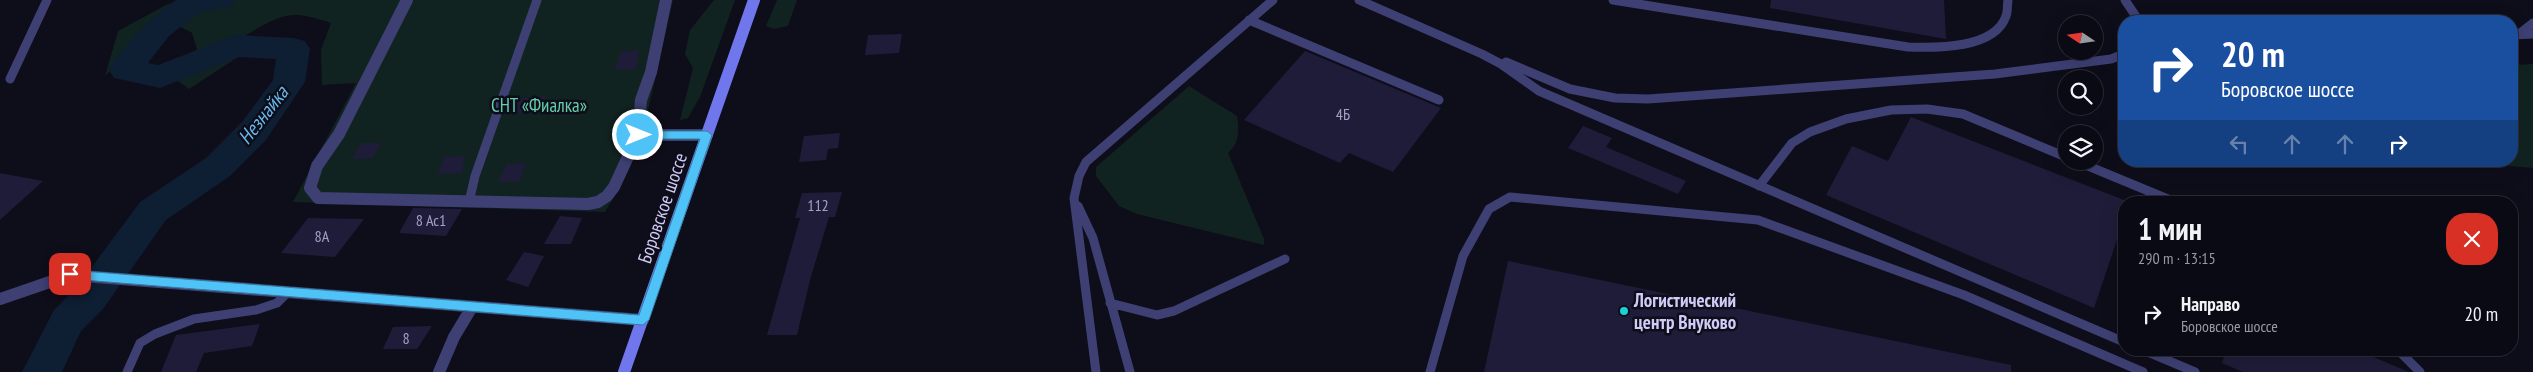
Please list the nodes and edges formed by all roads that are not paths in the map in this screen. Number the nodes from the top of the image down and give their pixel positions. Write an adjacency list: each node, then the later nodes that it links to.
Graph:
1 (47, 0): 21 (lane)
2 (407, 0): 30 (street)
3 (538, 0): 30 (lane)
4 (666, 0): 23 (street)
5 (754, 0): 24 (main road, Боровское шоссе)
6 (1272, 0): 14 (lane)
7 (1359, 0): 19 (lane)
8 (1613, 0): 12 (lane)
9 (1642, 0): 12 (lane)
10 (2008, 0): 12 (lane)
11 (2125, 0): 13 (lane)
12 (1660, 9)
13 (2136, 15)
14 (1248, 20): 22 (lane); 29 (lane)
15 (2533, 23): 16 (lane)
16 (2518, 33)
17 (2533, 34): 18 (lane)
18 (2518, 35)
19 (1482, 54): 20 (lane); 27 (lane)
20 (2118, 57)
21 (10, 79)
22 (1439, 100)
23 (638, 135): 24 (street); 30 (street)
24 (707, 135): 36 (main road, Боровское шоссе)
25 (2058, 154): 27 (lane)
26 (2098, 170): 28 (lane)
27 (1759, 186): 37 (lane)
28 (2161, 196)
29 (1074, 198): 34 (lane); 43 (lane)
30 (469, 202)
31 (1285, 259): 34 (lane)
32 (288, 292): 33 (street); 35 (street); 40 (lane)
33 (0, 299)
34 (1110, 303): 44 (lane)
35 (472, 307): 36 (street); 41 (street)
36 (643, 320): 42 (main road, Боровское шоссе)
37 (2118, 339)
38 (2157, 356): 47 (lane)
39 (2404, 356): 48 (lane)
40 (126, 372)
41 (438, 372)
42 (624, 372)
43 (1096, 372)
44 (1130, 372)
45 (1430, 372): 46 (lane)
46 (2143, 372)
47 (2195, 372)
48 (2420, 372)

